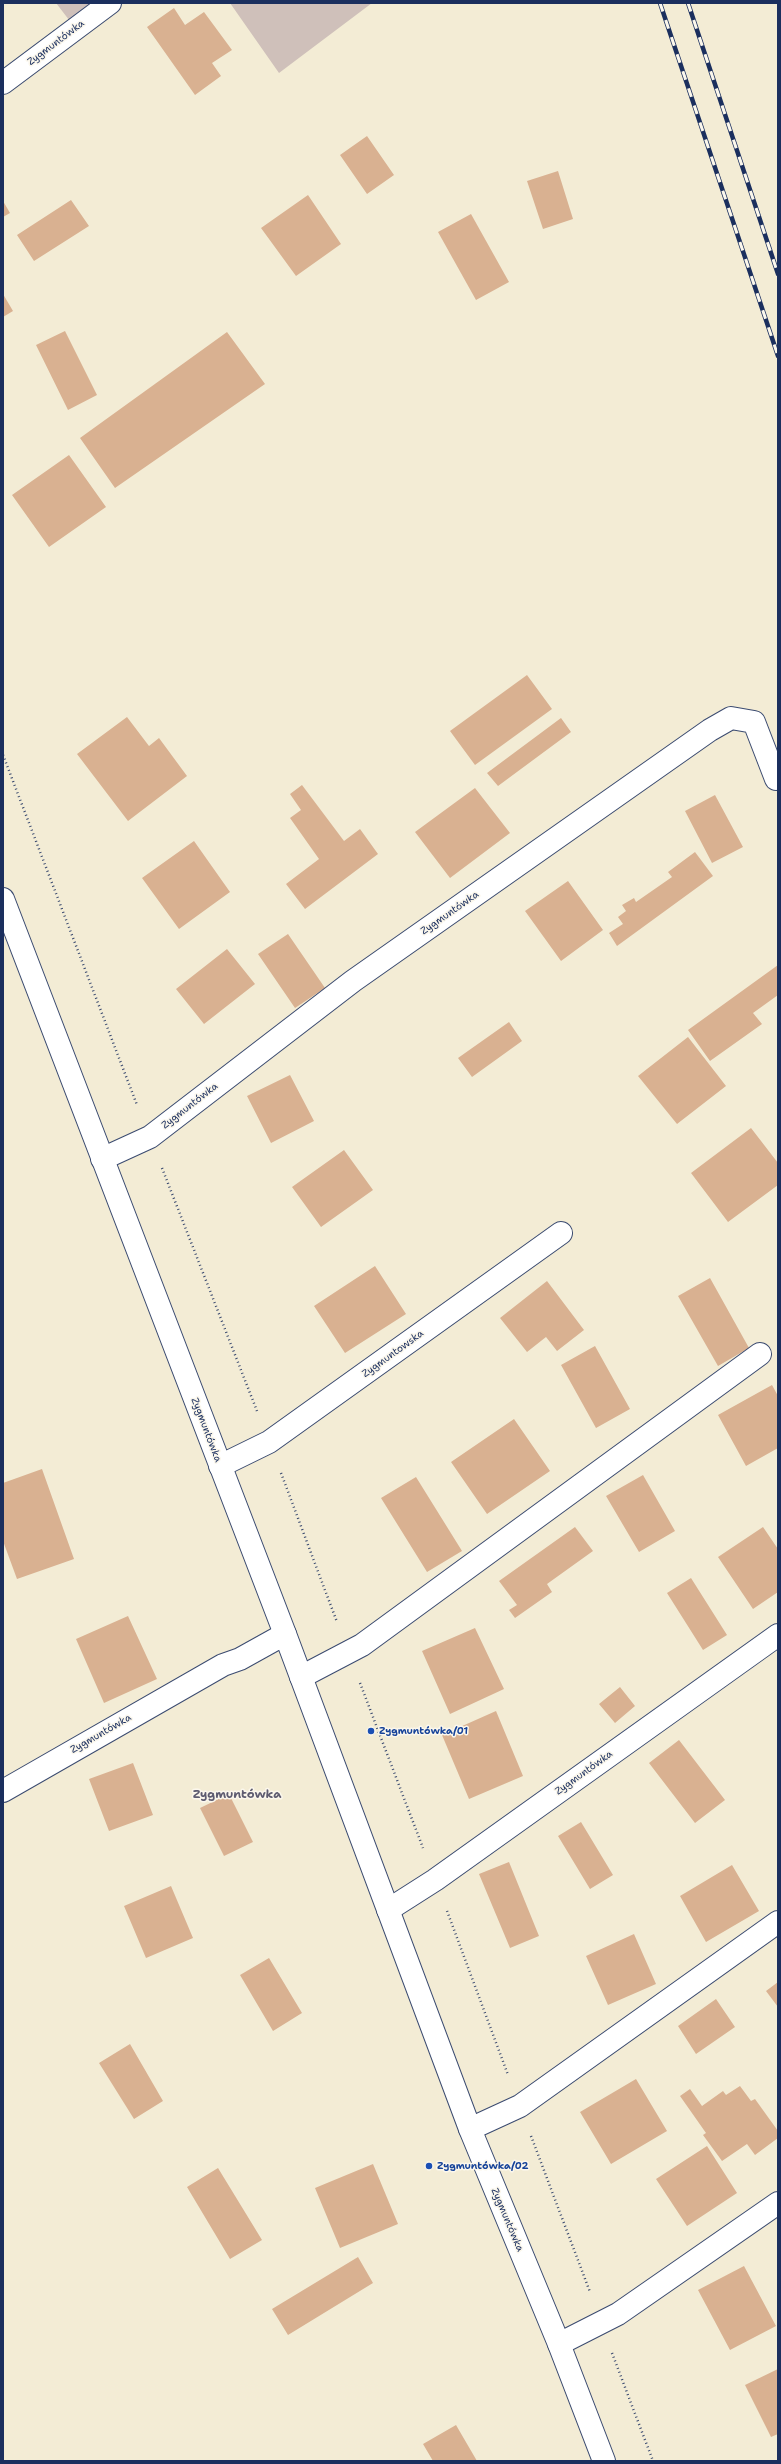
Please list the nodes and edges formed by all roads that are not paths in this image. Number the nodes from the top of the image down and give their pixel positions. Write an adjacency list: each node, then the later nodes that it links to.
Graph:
1 (110, 3): 2 (street, Zygmuntówka)
2 (3, 82)
3 (776, 779): 5 (street, Zygmuntówka)
4 (3, 899): 5 (street, Zygmuntówka)
5 (102, 1158): 8 (street, Zygmuntówka)
6 (561, 1233): 8 (street, Zygmuntowska)
7 (760, 1354): 11 (street)
8 (220, 1466): 9 (street, Zygmuntówka)
9 (285, 1634): 11 (street, Zygmuntówka); 12 (street, Zygmuntówka)
10 (778, 1635): 13 (street, Zygmuntówka)
11 (301, 1677): 13 (street, Zygmuntówka)
12 (3, 1791)
13 (388, 1910): 15 (street, Zygmuntówka)
14 (778, 1922): 15 (street)
15 (470, 2129): 17 (street, Zygmuntówka)
16 (778, 2204): 17 (street)
17 (559, 2344): 18 (street, Zygmuntówka)
18 (604, 2461)

